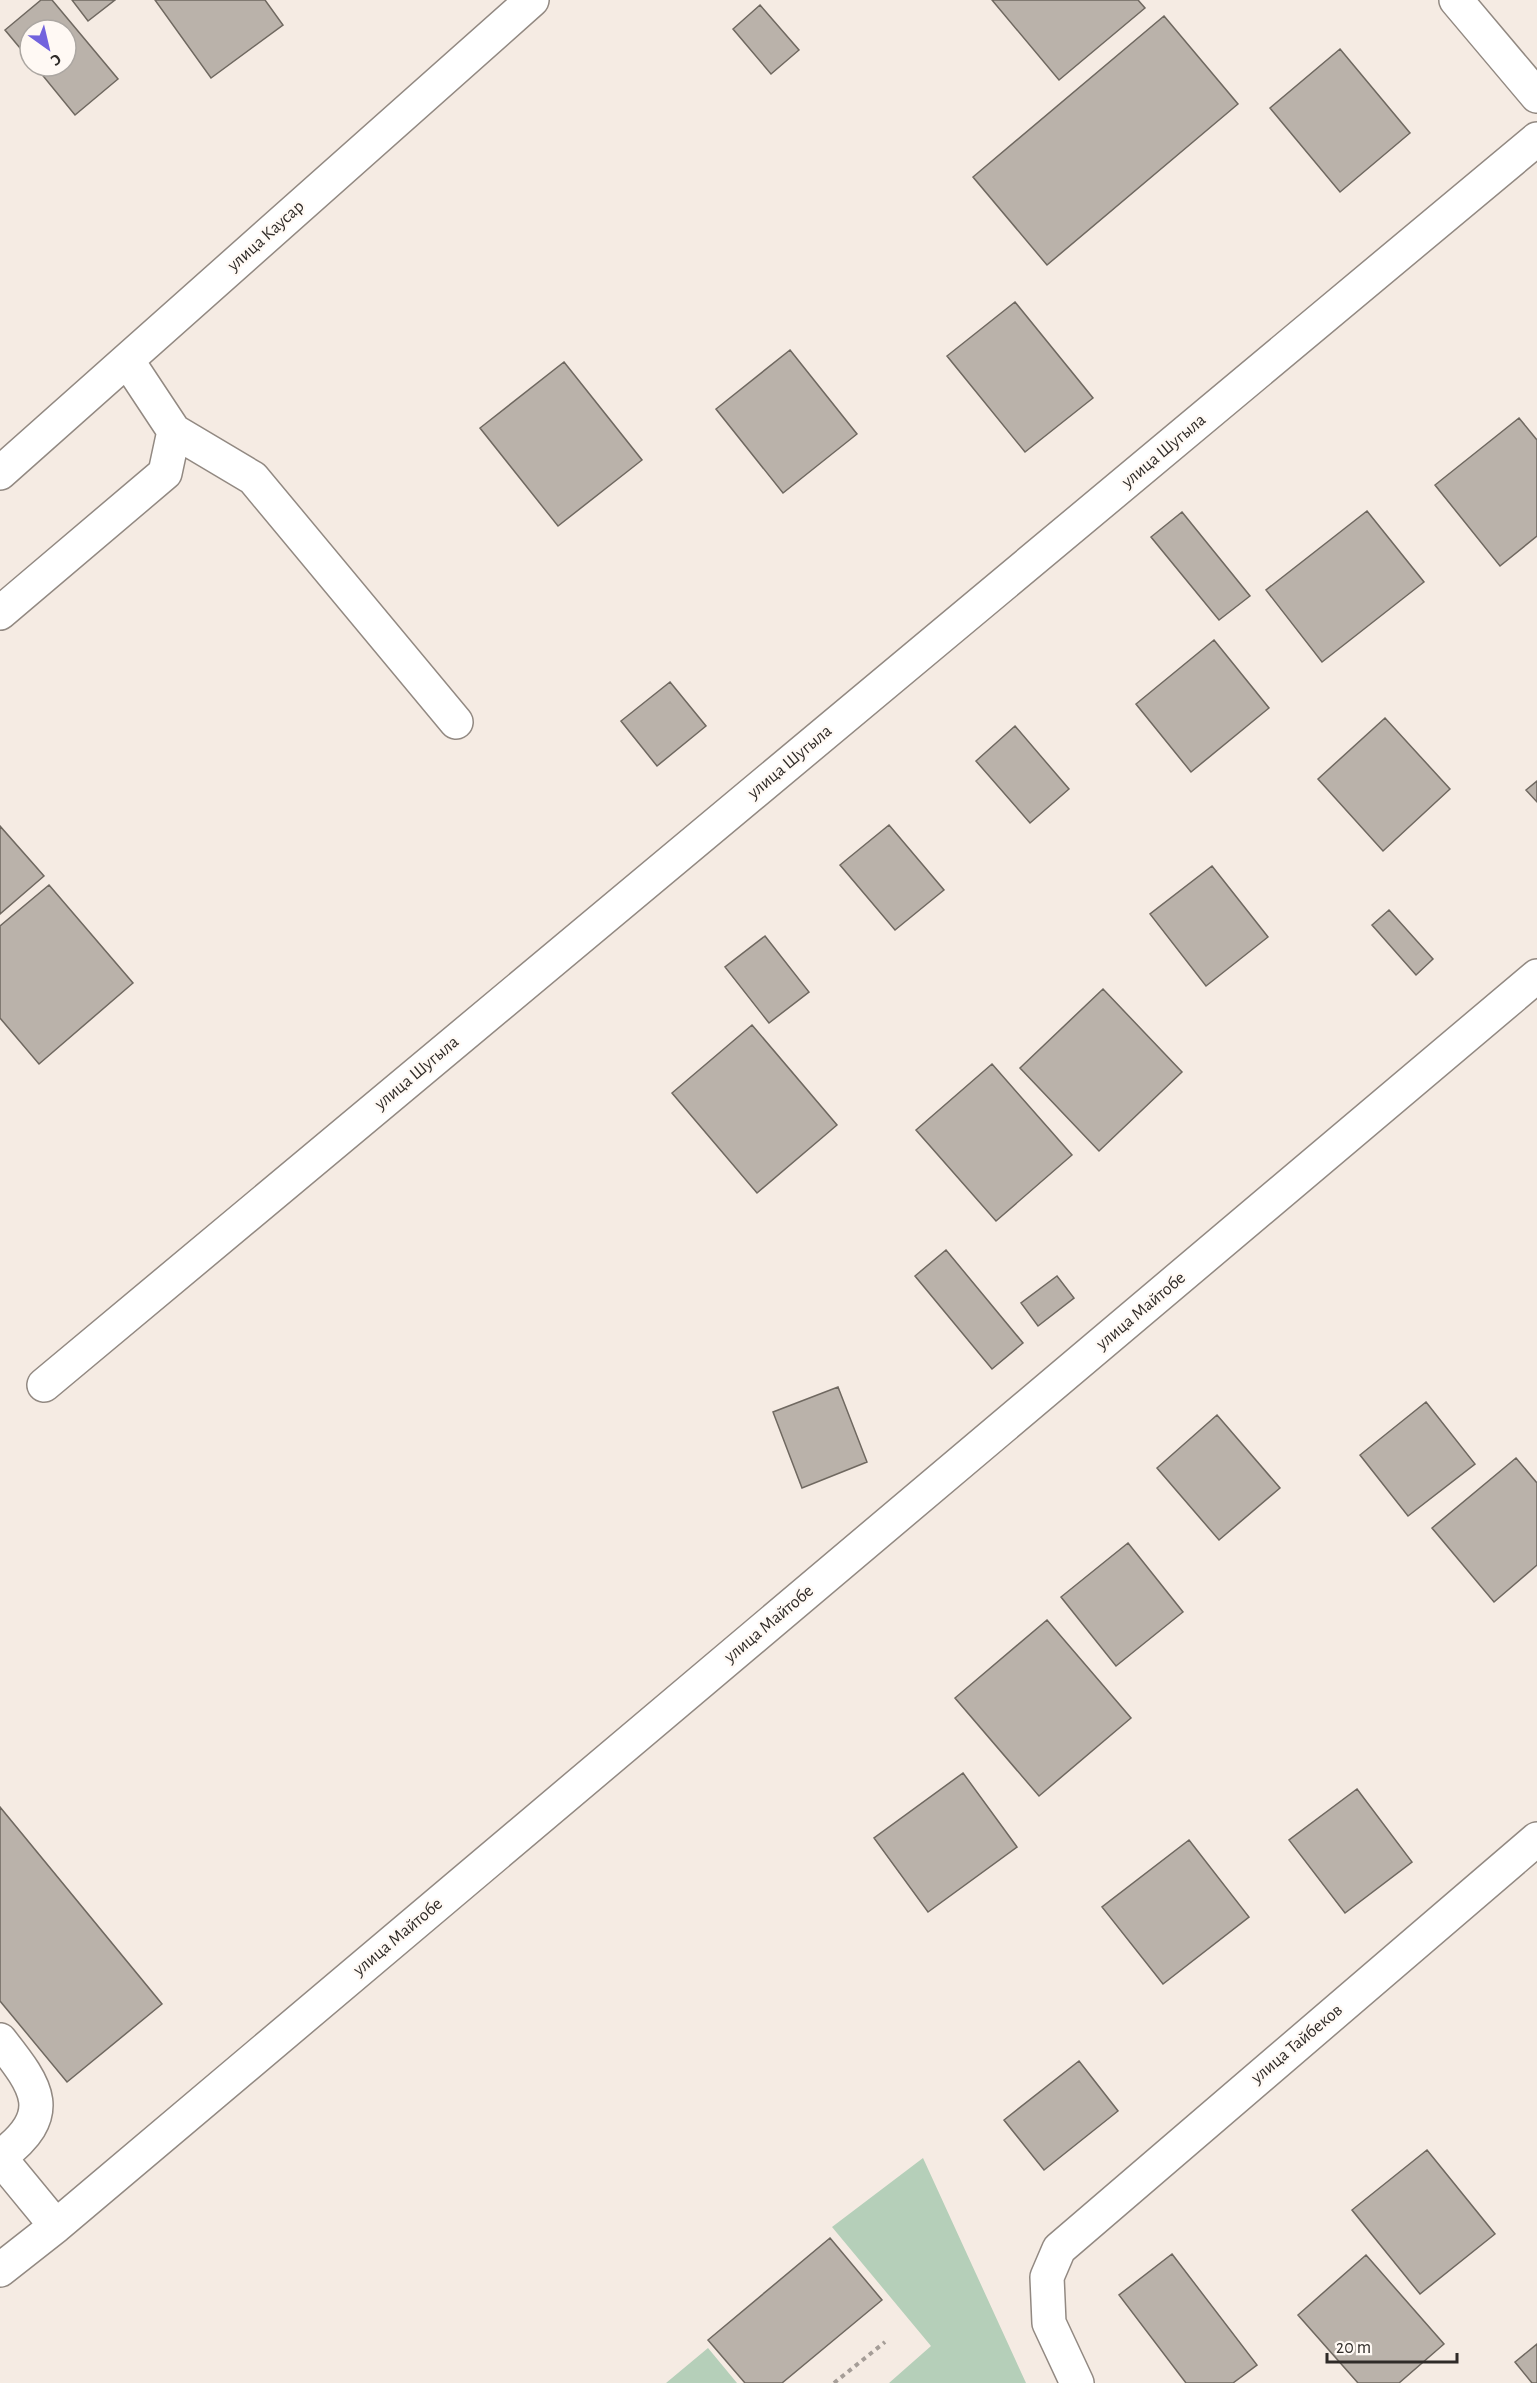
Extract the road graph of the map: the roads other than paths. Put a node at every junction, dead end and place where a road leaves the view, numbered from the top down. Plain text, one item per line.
1 (532, 0) edge
2 (1456, 0) edge
3 (1537, 96) edge
4 (1537, 139) edge
5 (127, 360) junction
6 (174, 431) junction
7 (0, 473) edge
8 (0, 613) edge
9 (456, 722) dead end
10 (1537, 976) edge
11 (44, 1385) dead end
12 (1537, 1839) edge
13 (0, 2040) edge
14 (0, 2158) edge
15 (56, 2226) junction
16 (0, 2270) edge
17 (1077, 2383) edge

1 - 5 street, улица Каусар
2 - 3 street
4 - 11 street, улица Шугыла
5 - 6 street
5 - 7 street, улица Каусар
6 - 8 street
6 - 9 street
10 - 15 street, улица Майтобе
12 - 17 street, улица Тайбеков
13 - 14 street
14 - 15 street
15 - 16 street, улица Майтобе

